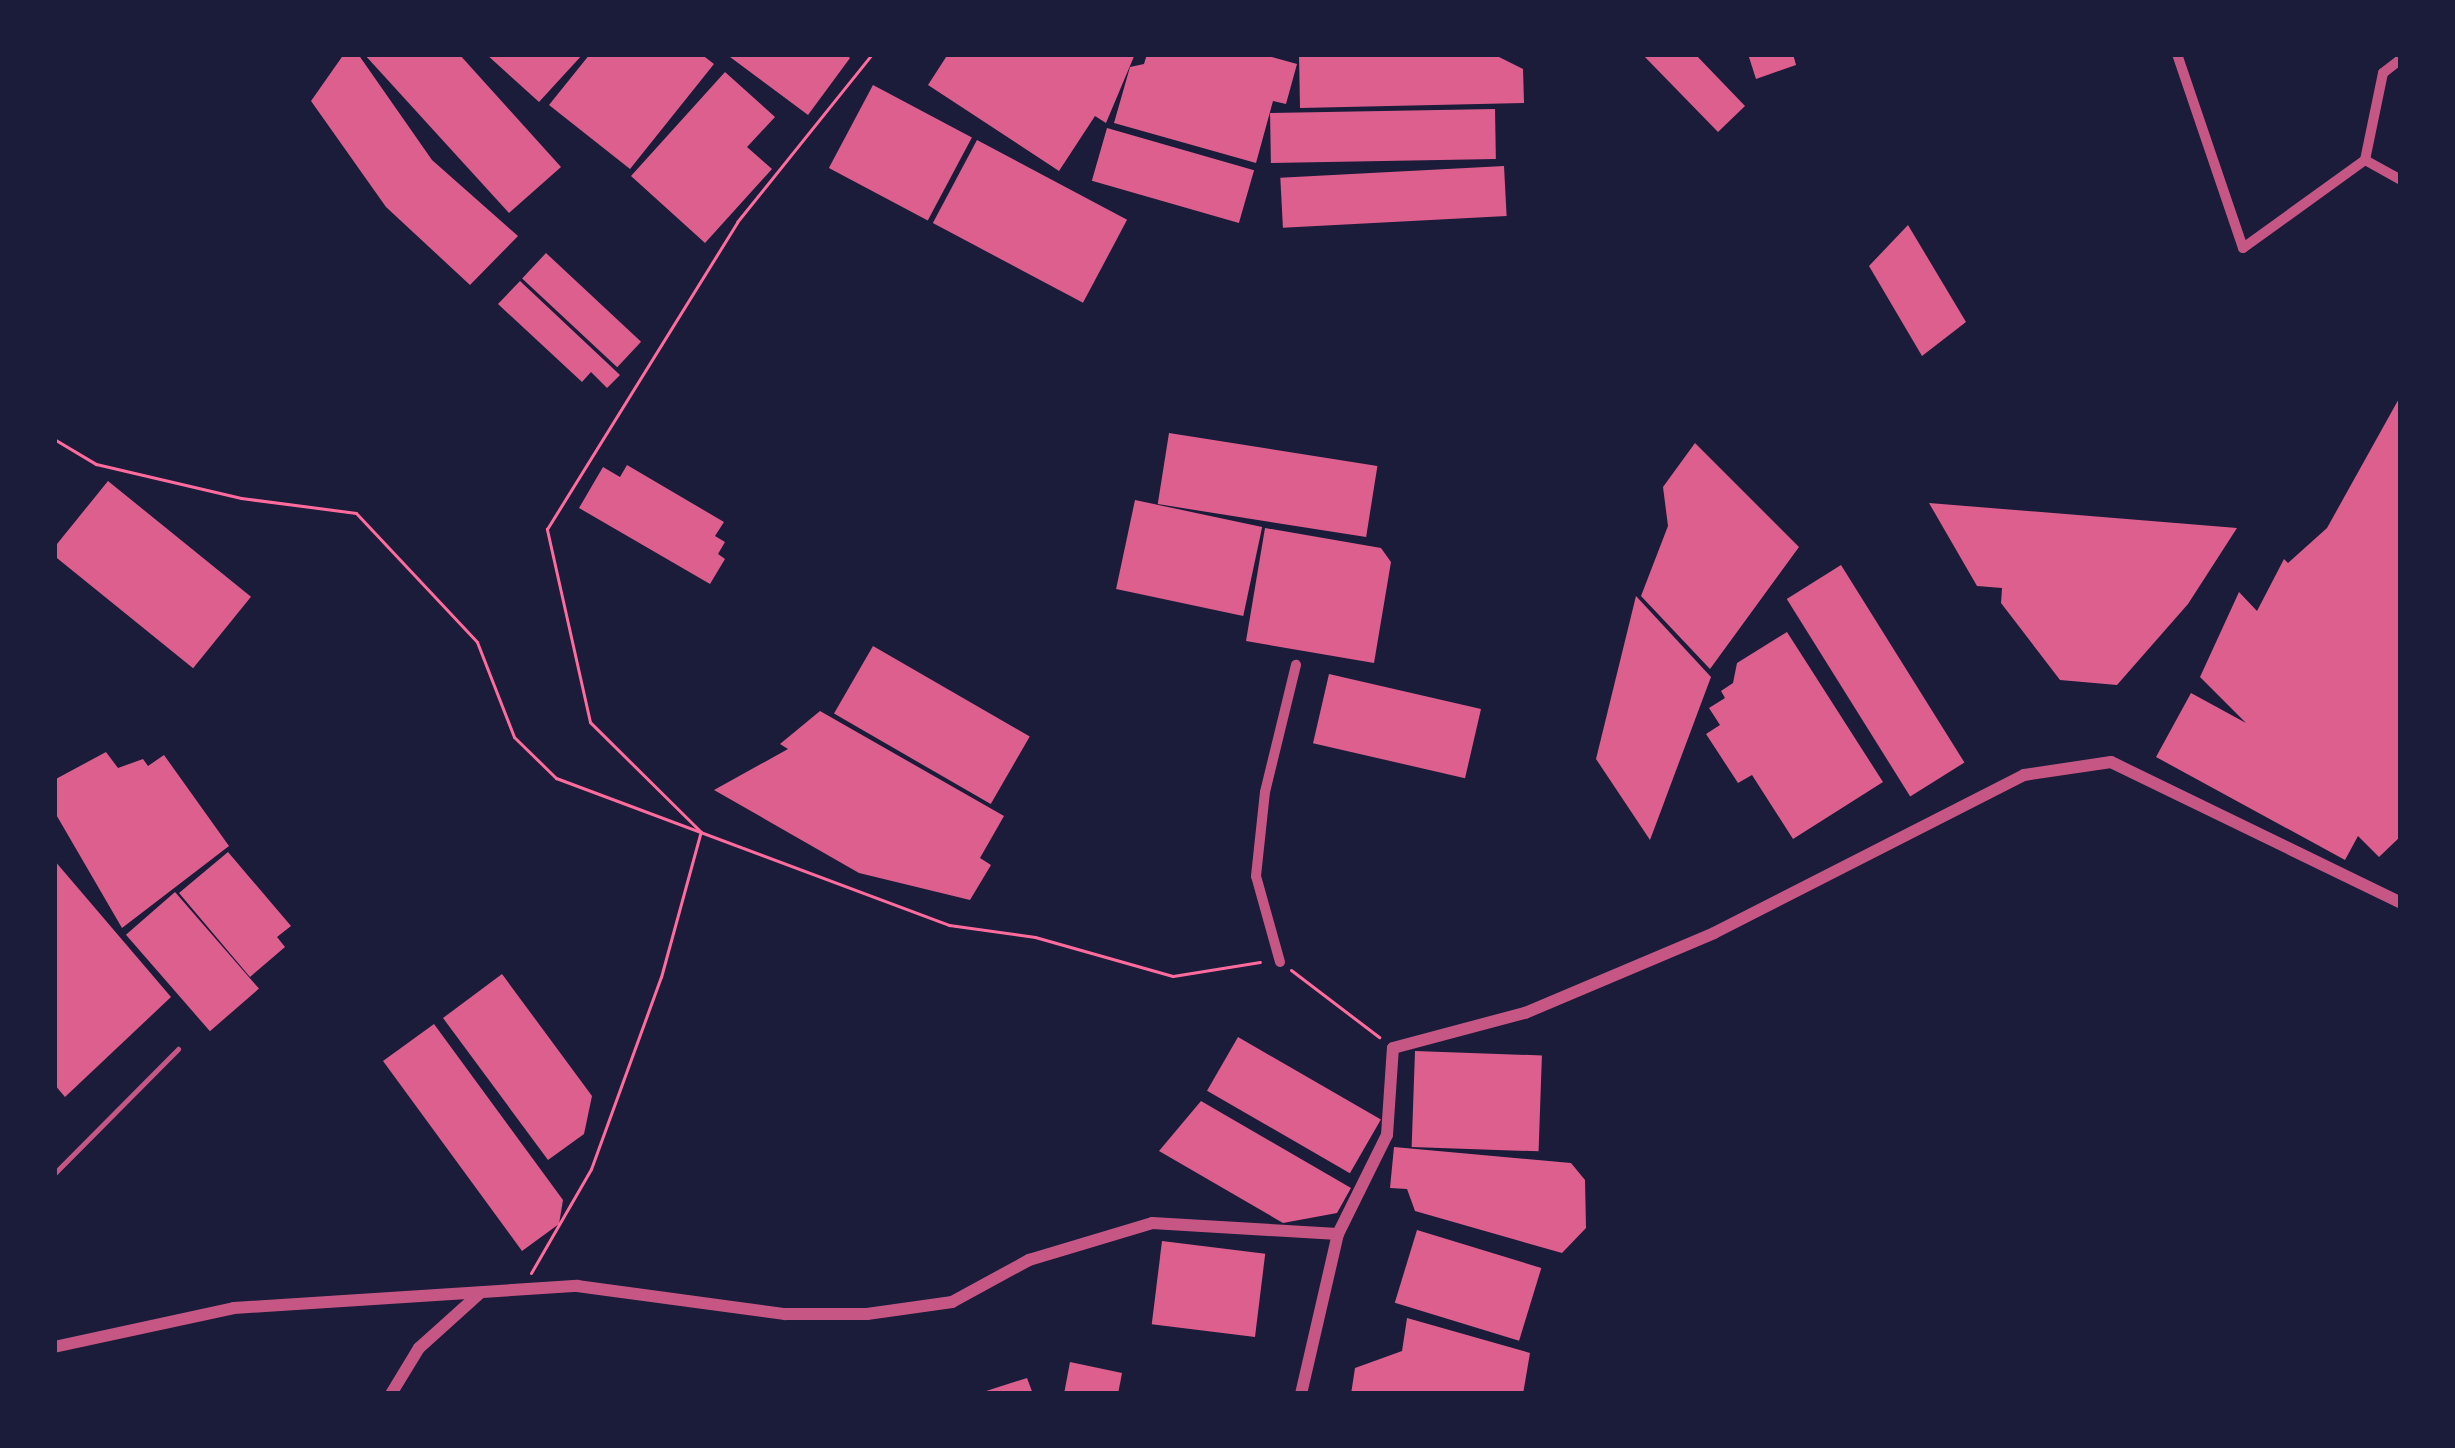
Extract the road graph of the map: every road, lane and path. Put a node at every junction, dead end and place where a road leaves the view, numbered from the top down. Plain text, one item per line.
1 (872, 54) edge
2 (2177, 54) edge
3 (2401, 59) edge
4 (2366, 160) junction
5 (2401, 180) edge
6 (54, 439) edge
7 (1296, 665) dead end
8 (700, 831) junction
9 (2401, 903) edge
10 (1280, 962) junction
11 (1393, 1048) junction
12 (178, 1049) dead end
13 (54, 1174) edge
14 (1339, 1234) junction
15 (521, 1290) junction
16 (481, 1293) junction
17 (54, 1347) edge
18 (391, 1394) edge
19 (1300, 1394) edge

1 - 8 path
2 - 4 street
3 - 4 street
4 - 5 street
6 - 8 path
7 - 10 street
8 - 10 path
8 - 15 path
9 - 11 street
10 - 11 path
11 - 14 street
12 - 13 lane
14 - 15 street
14 - 19 street
15 - 16 street
16 - 17 street
16 - 18 street

